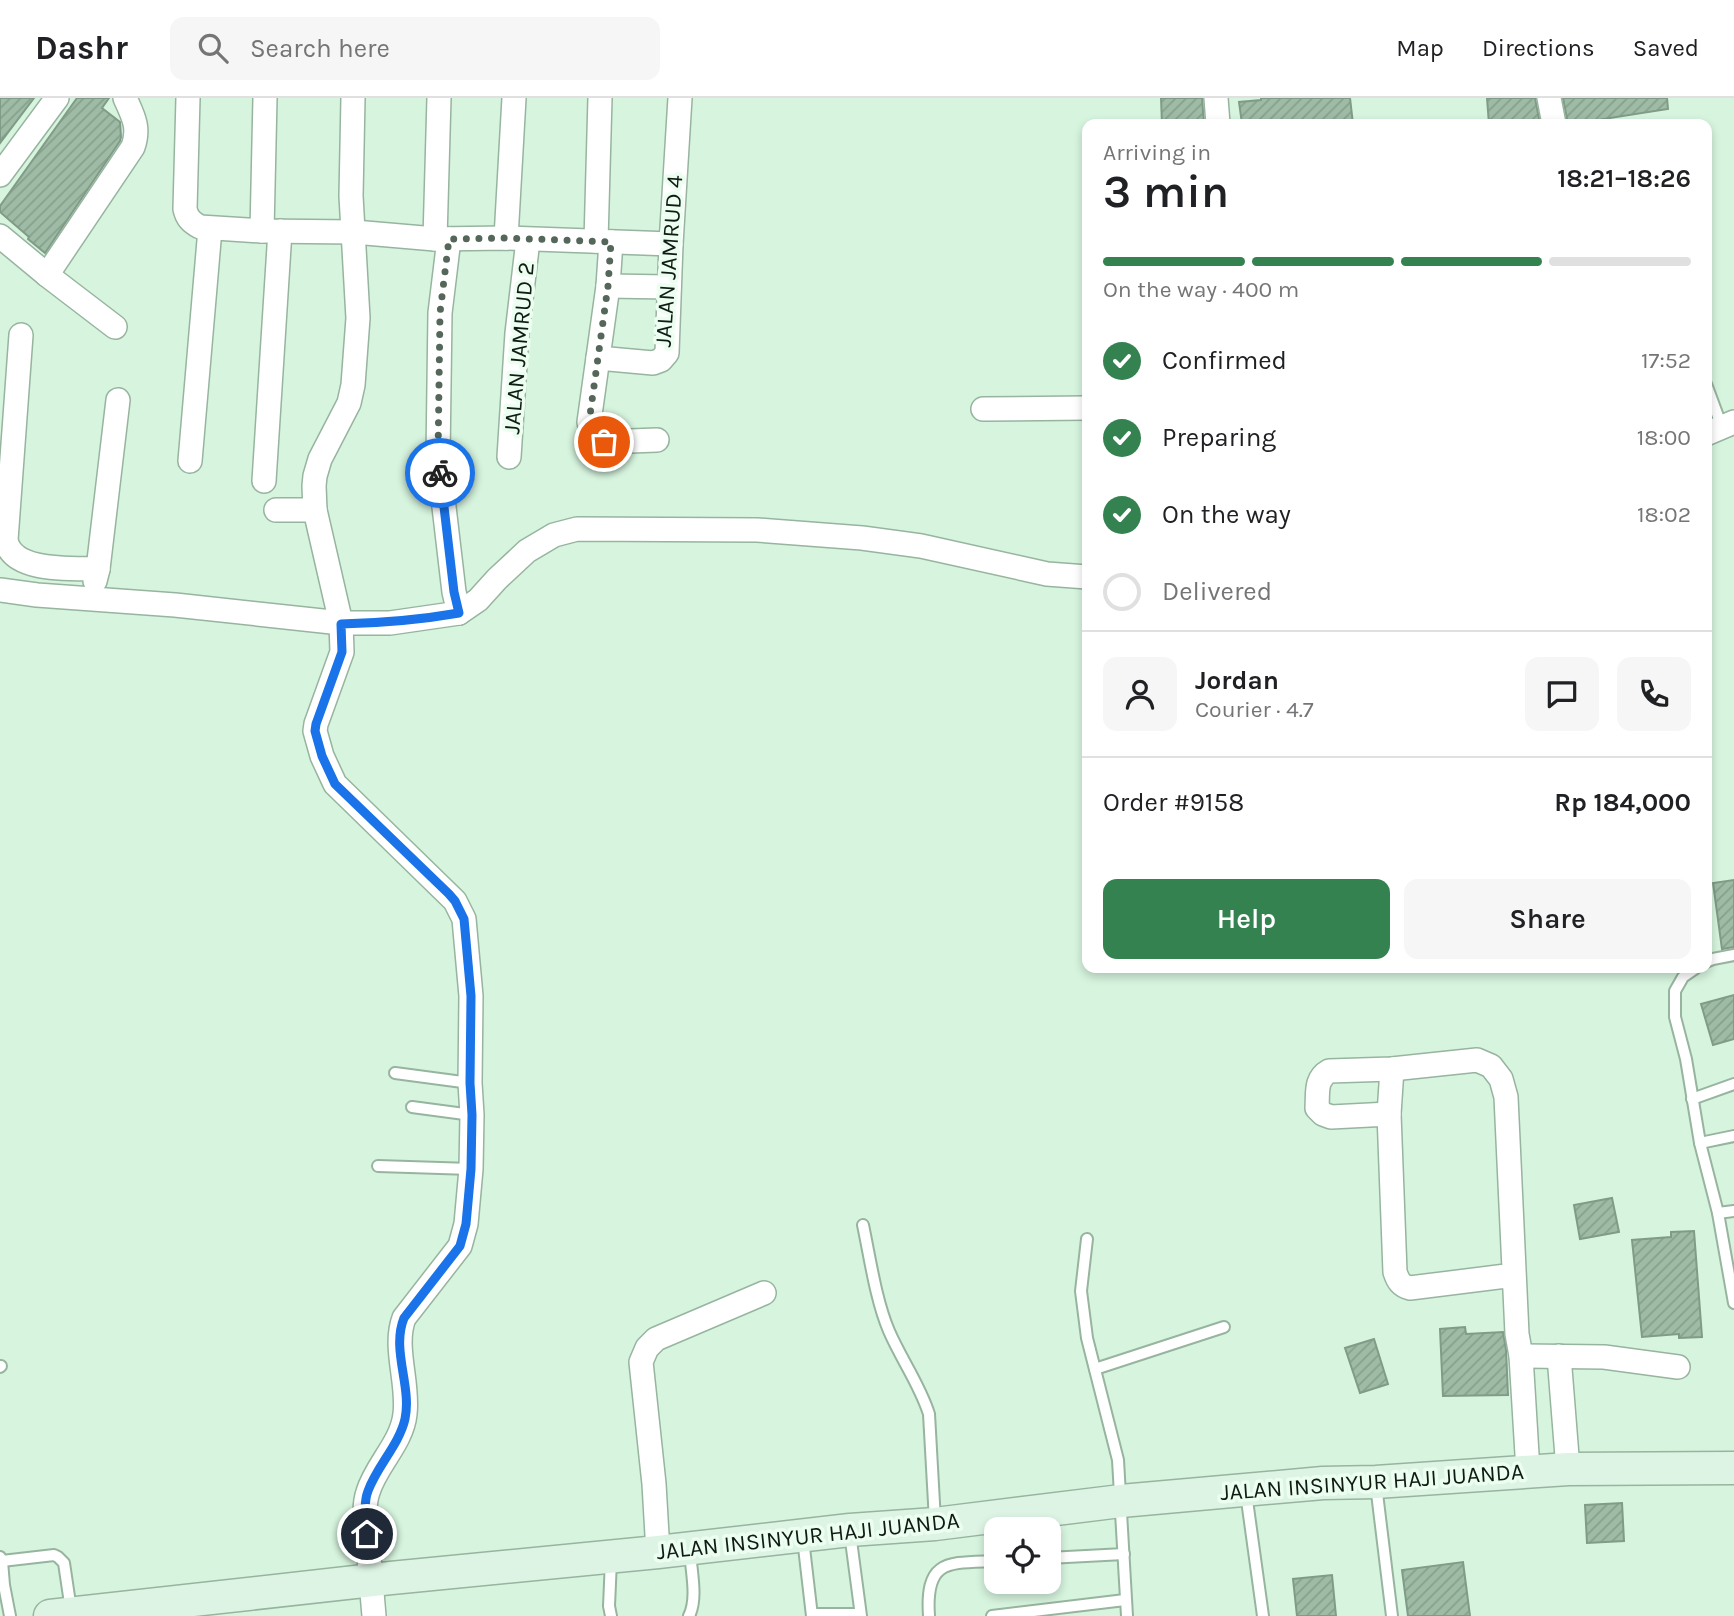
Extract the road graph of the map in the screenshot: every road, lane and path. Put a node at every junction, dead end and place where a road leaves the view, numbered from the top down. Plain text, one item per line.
1 (57, 98) edge
2 (125, 98) edge
3 (188, 98) edge
4 (265, 98) edge
5 (353, 98) edge
6 (439, 98) edge
7 (514, 98) edge
8 (600, 98) edge
9 (680, 98) edge
10 (1216, 98) edge
11 (1549, 98) edge
12 (1218, 119) edge
13 (1553, 119) edge
14 (0, 175) edge
15 (210, 229) junction
16 (271, 231) junction
17 (354, 232) junction
18 (0, 236) edge
19 (442, 239) junction
20 (517, 239) junction
21 (603, 241) junction
22 (671, 244) junction
23 (47, 275) junction
24 (608, 286) junction
25 (669, 287) junction
26 (115, 327) dead end
27 (21, 335) dead end
28 (598, 358) junction
29 (118, 400) dead end
30 (1712, 402) edge
31 (1082, 408) edge
32 (983, 409) dead end
33 (1721, 428) edge
34 (657, 440) dead end
35 (509, 457) dead end
36 (190, 461) dead end
37 (264, 481) dead end
38 (276, 510) dead end
39 (315, 510) junction
40 (98, 569) junction
41 (1082, 577) edge
42 (0, 590) edge
43 (91, 600) junction
44 (459, 613) junction
45 (341, 624) junction
46 (1734, 955) edge
47 (1712, 959) edge
48 (1689, 973) edge
49 (1392, 1069) junction
50 (395, 1073) dead end
51 (470, 1083) junction
52 (1734, 1084) edge
53 (1692, 1099) junction
54 (412, 1107) dead end
55 (1389, 1114) junction
56 (472, 1115) junction
57 (1734, 1136) edge
58 (1700, 1143) junction
59 (378, 1166) dead end
60 (471, 1169) junction
61 (1734, 1211) edge
62 (1718, 1213) junction
63 (863, 1225) dead end
64 (1087, 1239) dead end
65 (1514, 1275) junction
66 (1733, 1288) edge
67 (764, 1293) dead end
68 (1734, 1303) edge
69 (1224, 1327) dead end
70 (1521, 1356) junction
71 (1559, 1356) junction
72 (1678, 1367) dead end
73 (1095, 1369) junction
74 (1734, 1468) edge
75 (1568, 1469) junction
76 (1528, 1471) junction
77 (1376, 1482) junction
78 (1246, 1490) junction
79 (1121, 1501) junction
80 (935, 1524) junction
81 (850, 1530) junction
82 (803, 1536) junction
83 (690, 1548) junction
84 (658, 1552) junction
85 (1124, 1555) junction
86 (611, 1556) junction
87 (1061, 1557) edge
88 (1, 1559) edge
89 (984, 1561) edge
90 (371, 1581) junction
91 (1125, 1600) junction
92 (77, 1614) edge
93 (812, 1615) edge
94 (860, 1615) edge
95 (10, 1616) edge
96 (374, 1616) edge
97 (611, 1616) edge
98 (689, 1616) edge
99 (929, 1616) edge
100 (992, 1616) edge
101 (1126, 1616) edge
102 (1263, 1616) edge
103 (1392, 1616) edge

1 - 14 street
2 - 23 street
3 - 15 street
4 - 16 street
5 - 17 street
6 - 19 street
7 - 20 street, JALAN JAMRUD 2
8 - 21 street
9 - 22 street, JALAN JAMRUD 4
10 - 12 street
11 - 13 street
15 - 16 street
15 - 36 street
16 - 17 street
16 - 37 street
17 - 19 street
17 - 39 street
18 - 23 street
19 - 20 street
19 - 44 street
20 - 21 street
20 - 35 street, JALAN JAMRUD 2
21 - 22 street
21 - 24 street
22 - 25 street, JALAN JAMRUD 4
23 - 26 street
24 - 25 street
24 - 28 street
25 - 28 street, JALAN JAMRUD 4
27 - 40 street
28 - 34 street
29 - 40 street
30 - 33 lane
31 - 32 street
38 - 39 street
39 - 45 street
40 - 43 street
41 - 44 street
42 - 43 street
43 - 45 street
44 - 45 street
45 - 51 street
46 - 47 lane
48 - 53 lane
49 - 55 street
49 - 55 street
49 - 65 street
50 - 51 lane
51 - 56 street
52 - 53 lane
53 - 58 lane
54 - 56 lane
55 - 65 street
56 - 60 street
57 - 58 lane
58 - 62 lane
59 - 60 lane
60 - 90 street
61 - 62 lane
62 - 66 lane
63 - 80 lane
64 - 73 lane
65 - 70 street
66 - 68 lane
67 - 84 street
69 - 73 lane
70 - 71 street
70 - 76 street
71 - 72 street
71 - 75 street
73 - 79 lane
74 - 75 main road, JALAN INSINYUR HAJI JUANDA
75 - 76 main road, JALAN INSINYUR HAJI JUANDA
76 - 77 main road, JALAN INSINYUR HAJI JUANDA
77 - 78 main road, JALAN INSINYUR HAJI JUANDA
77 - 103 lane
78 - 79 main road, JALAN INSINYUR HAJI JUANDA
78 - 102 lane
79 - 80 main road, JALAN INSINYUR HAJI JUANDA
79 - 85 lane
80 - 81 main road, JALAN INSINYUR HAJI JUANDA
81 - 82 main road, JALAN INSINYUR HAJI JUANDA
81 - 94 lane
82 - 83 main road, JALAN INSINYUR HAJI JUANDA
82 - 93 lane
83 - 84 main road, JALAN INSINYUR HAJI JUANDA
83 - 98 lane
84 - 86 main road, JALAN INSINYUR HAJI JUANDA
85 - 87 lane
85 - 91 lane
86 - 90 main road, JALAN INSINYUR HAJI JUANDA
86 - 97 lane
88 - 92 lane
88 - 95 lane
89 - 99 lane
90 - 92 main road, JALAN INSINYUR HAJI JUANDA
90 - 96 street
91 - 100 lane
91 - 101 lane
93 - 94 lane

